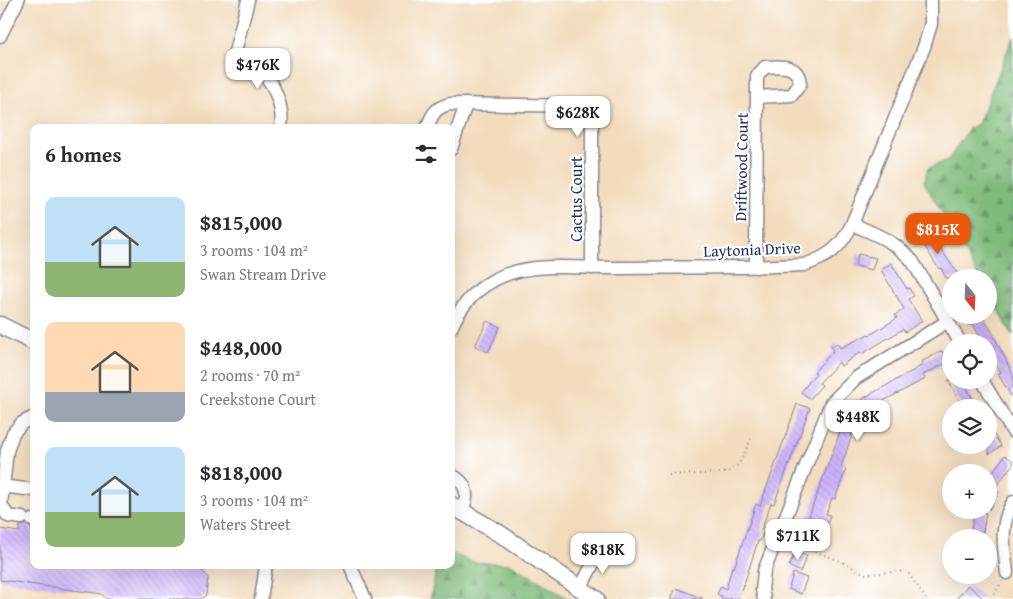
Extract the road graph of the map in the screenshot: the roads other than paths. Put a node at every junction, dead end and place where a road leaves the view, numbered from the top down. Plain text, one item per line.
1 (18, 0) edge
2 (248, 0) edge
3 (931, 0) edge
4 (0, 36) edge
5 (758, 97) dead end
6 (466, 104) junction
7 (281, 124) edge
8 (428, 124) edge
9 (455, 137) edge
10 (852, 224) junction
11 (756, 267) junction
12 (592, 268) junction
13 (942, 311) edge
14 (455, 318) edge
15 (943, 324) edge
16 (0, 325) edge
17 (30, 340) edge
18 (987, 389) edge
19 (30, 419) edge
20 (1013, 432) edge
21 (455, 477) edge
22 (2, 486) edge
23 (30, 490) edge
24 (1013, 502) edge
25 (457, 508) edge
26 (29, 519) edge
27 (600, 550) dead end
28 (265, 569) edge
29 (352, 569) edge
30 (1007, 573) road end
31 (580, 588) junction
32 (261, 599) edge
33 (365, 599) edge
34 (596, 599) edge
35 (764, 599) edge

1 - 4 street
2 - 7 street
3 - 10 street, Laytonia Drive
5 - 11 street, Driftwood Court
6 - 8 street, Cactus Court
6 - 9 street
6 - 12 street, Cactus Court
10 - 11 street, Laytonia Drive
10 - 13 street
11 - 12 street, Laytonia Drive
12 - 14 street, Laytonia Drive
15 - 35 street
16 - 17 main road
18 - 20 street
19 - 22 street
21 - 25 street
22 - 23 street
22 - 26 street
24 - 30 street
25 - 31 main road
27 - 31 street
28 - 32 street
29 - 33 street
31 - 34 main road

